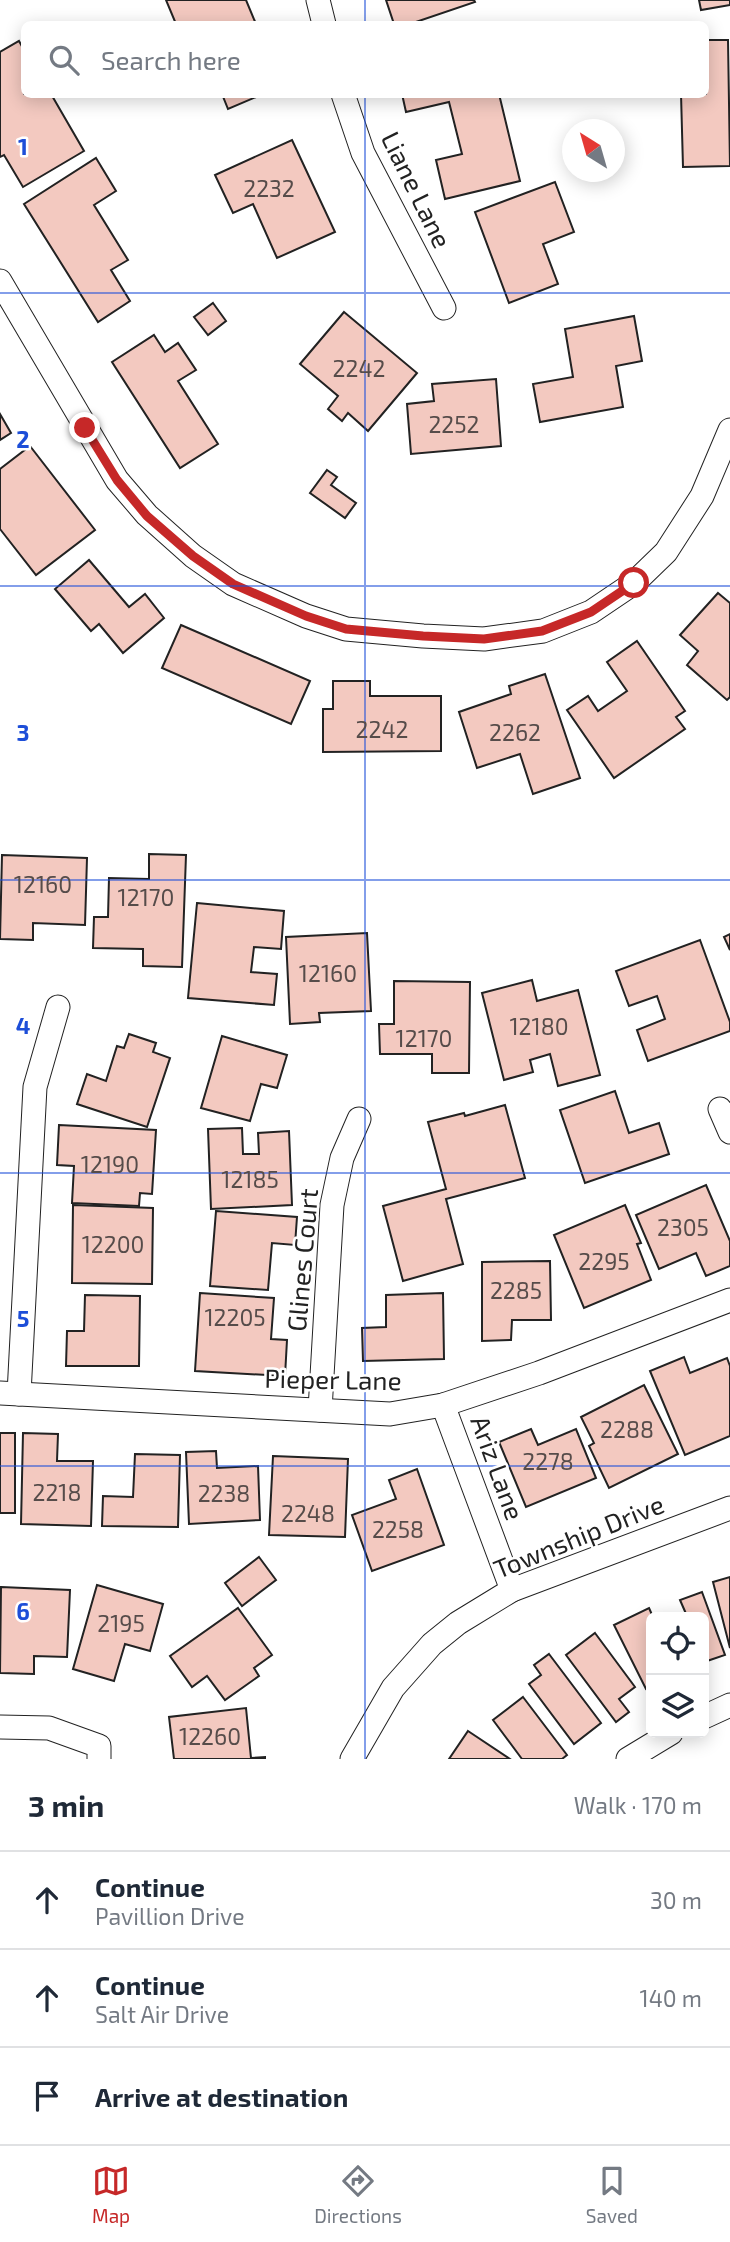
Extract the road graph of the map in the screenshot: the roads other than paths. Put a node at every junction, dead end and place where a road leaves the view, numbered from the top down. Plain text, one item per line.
1 (318, 0) edge
2 (323, 21) edge
3 (344, 98) edge
4 (0, 281) edge
5 (444, 309) dead end
6 (730, 430) edge
7 (58, 1007) dead end
8 (720, 1109) dead end
9 (359, 1119) dead end
10 (730, 1132) edge
11 (730, 1300) edge
12 (9, 1393) edge
13 (443, 1405) junction
14 (320, 1410) junction
15 (730, 1508) edge
16 (512, 1590) junction
17 (730, 1705) edge
18 (709, 1715) edge
19 (0, 1727) edge
20 (663, 1738) edge
21 (99, 1752) edge
22 (352, 1759) edge
23 (628, 1759) edge

1 - 2 street
3 - 5 street, Liane Lane
4 - 6 street
7 - 12 street
8 - 10 street
9 - 14 street, Glines Court
11 - 13 street, Pieper Lane
12 - 14 street, Pieper Lane
13 - 14 street, Pieper Lane
13 - 16 street, Ariz Lane
15 - 16 street, Township Drive
16 - 22 street, Township Drive
17 - 18 street
19 - 21 street
20 - 23 street

